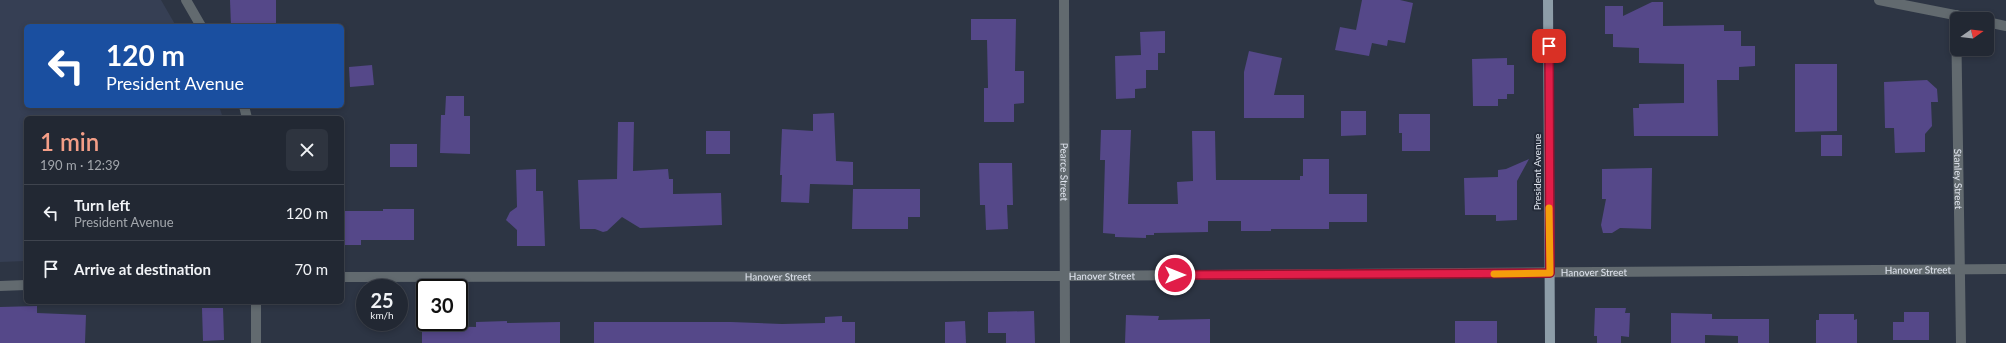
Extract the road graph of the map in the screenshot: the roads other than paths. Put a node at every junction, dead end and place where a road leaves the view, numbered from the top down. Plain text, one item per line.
1 (186, 0) edge
2 (1064, 0) edge
3 (1548, 0) edge
4 (1879, 0) edge
5 (1950, 14) edge
6 (1994, 23) edge
7 (200, 24) edge
8 (2006, 26) edge
9 (1957, 56) edge
10 (2006, 269) edge
11 (1960, 270) junction
12 (1550, 273) junction
13 (1065, 276) junction
14 (344, 277) edge
15 (24, 285) edge
16 (0, 286) edge
17 (256, 304) edge
18 (256, 343) edge
19 (1065, 343) edge
20 (1550, 343) edge
21 (1961, 343) edge

1 - 7 street
2 - 13 street, Pearce Street
3 - 12 main road, President Avenue
4 - 5 street
6 - 8 street
9 - 11 street, Stanley Street
10 - 11 street, Hanover Street
11 - 12 street, Hanover Street
11 - 21 street, Stanley Street
12 - 13 street, Hanover Street
12 - 20 main road, President Avenue
13 - 14 street, Hanover Street
13 - 19 street, Pearce Street
15 - 16 street
17 - 18 street

